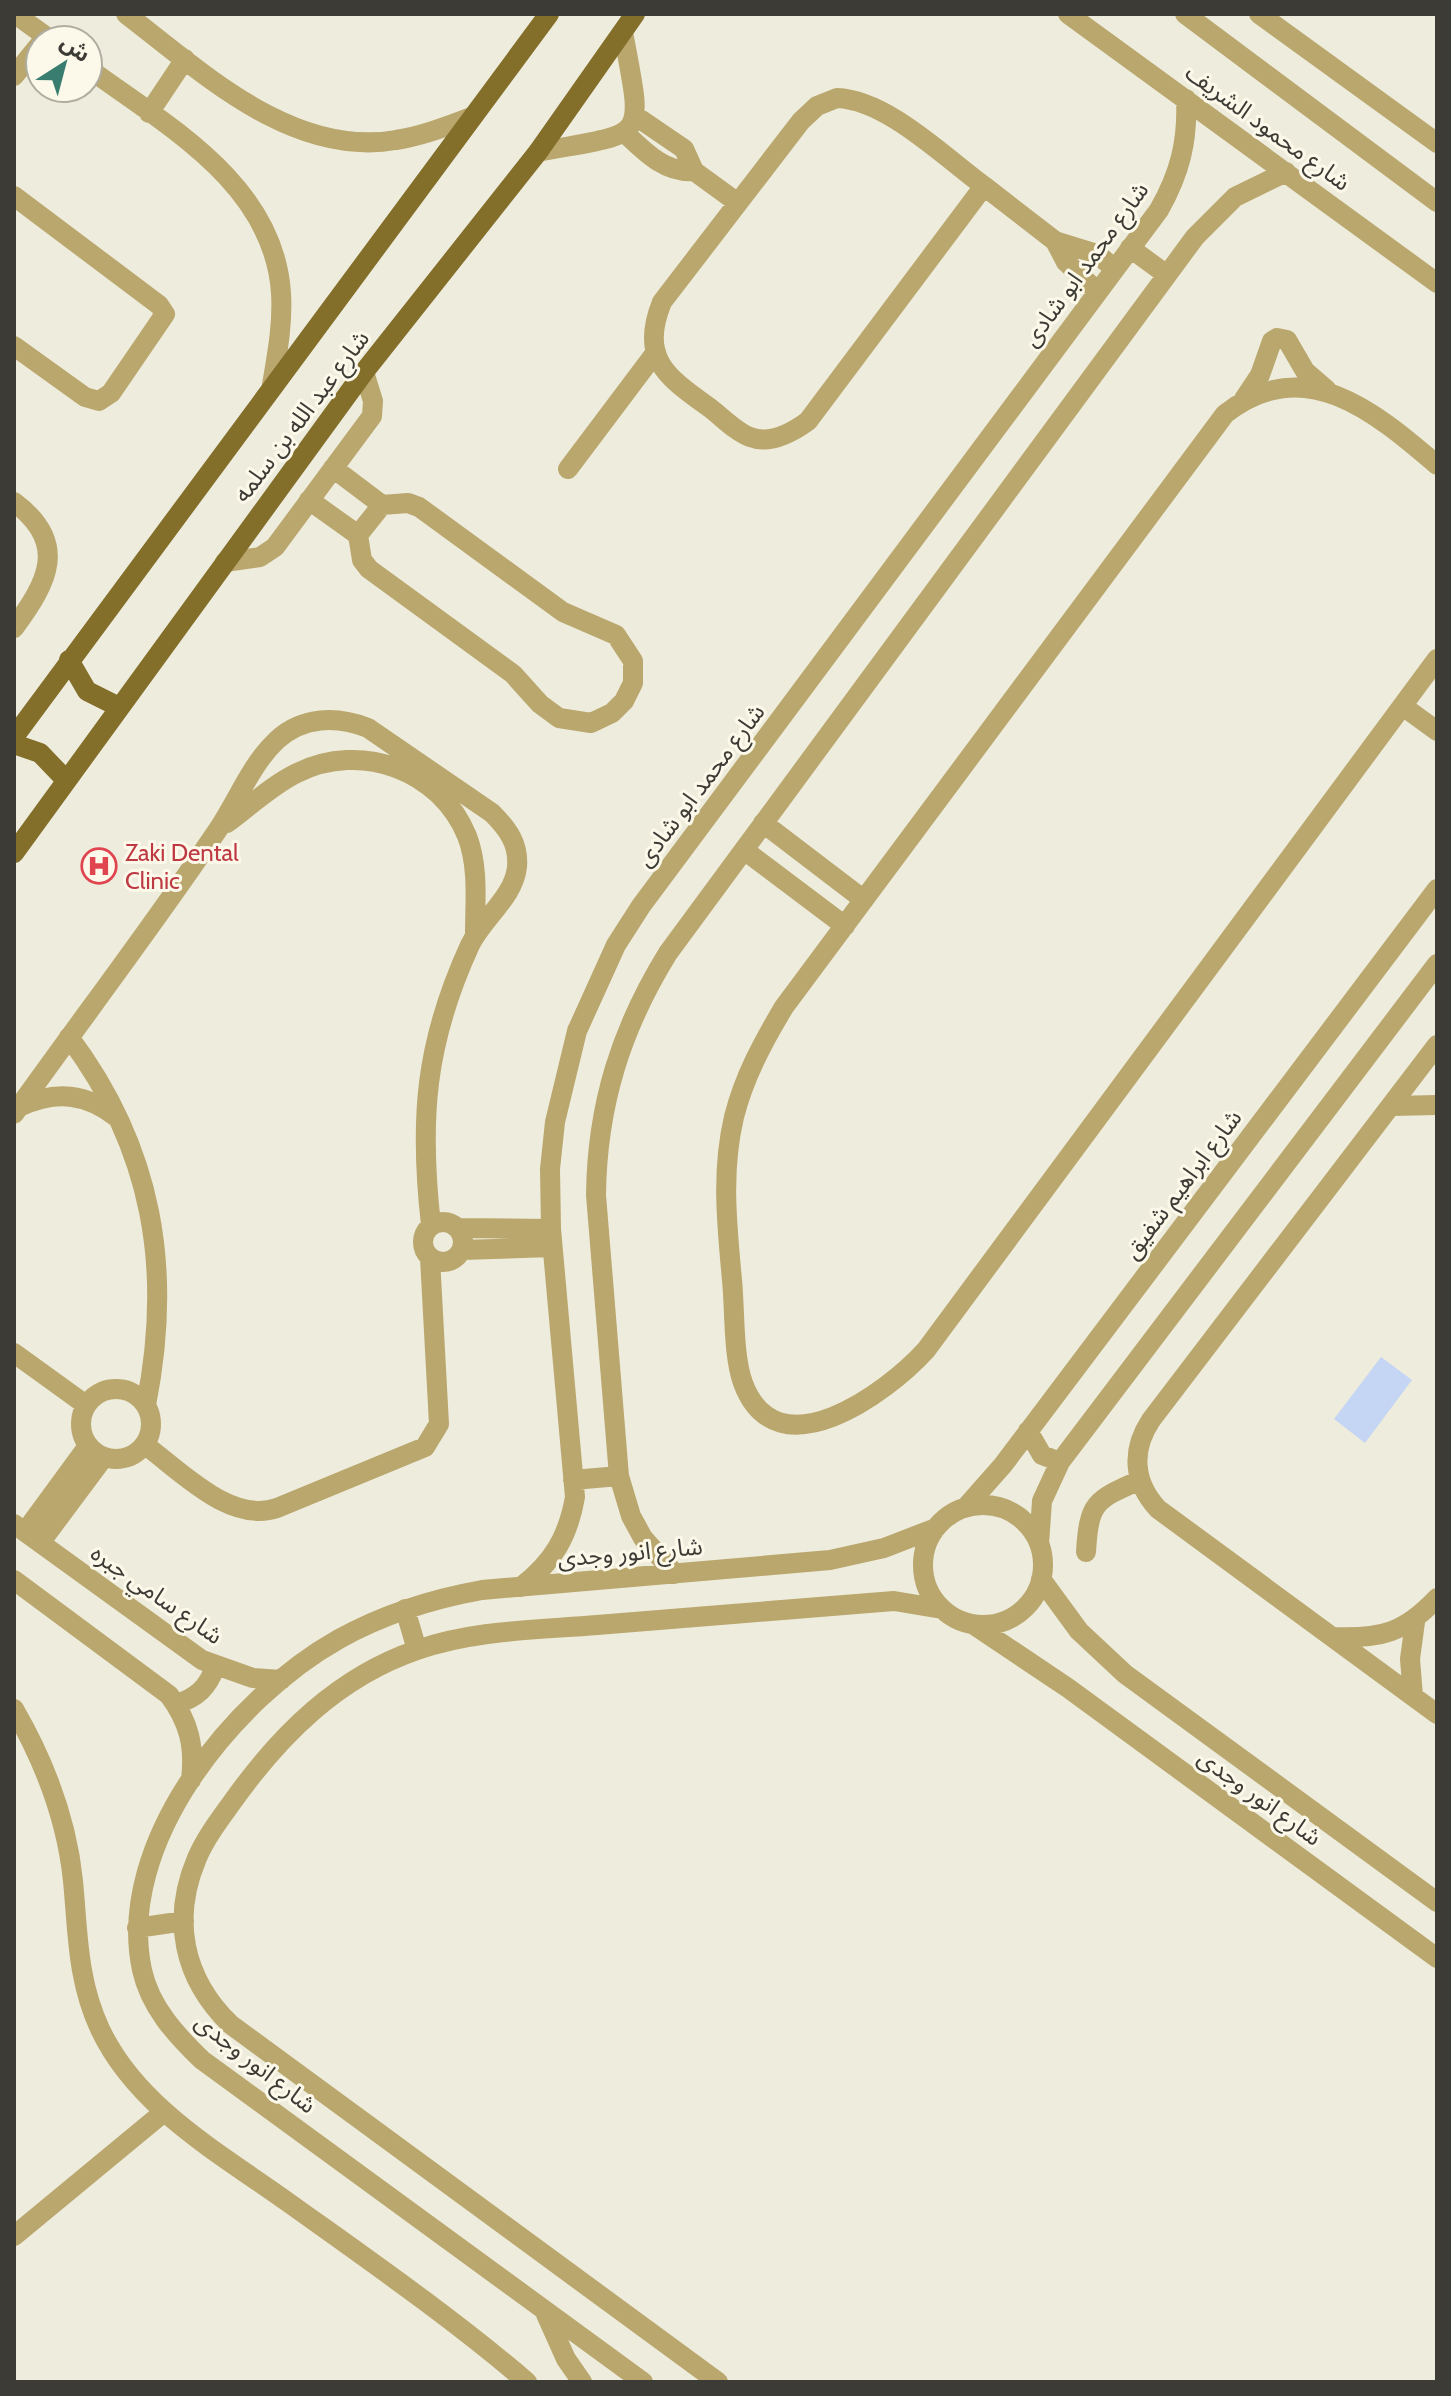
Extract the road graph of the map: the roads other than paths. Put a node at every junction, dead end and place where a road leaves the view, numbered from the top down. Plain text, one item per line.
1 (126, 14) edge
2 (549, 14) edge
3 (635, 14) edge
4 (1068, 14) edge
5 (1185, 14) edge
6 (1259, 14) edge
7 (623, 32) junction
8 (185, 59) junction
9 (104, 80) edge
10 (1186, 99) junction
11 (149, 113) junction
12 (472, 117) junction
13 (631, 125) junction
14 (1437, 143) edge
15 (538, 152) junction
16 (1286, 172) junction
17 (984, 186) junction
18 (14, 196) edge
19 (1437, 202) edge
20 (738, 203) junction
21 (1055, 241) junction
22 (1130, 248) junction
23 (1115, 269) junction
24 (1167, 275) junction
25 (1437, 283) edge
26 (1098, 292) junction
27 (14, 346) edge
28 (656, 352) junction
29 (364, 372) junction
30 (272, 385) junction
31 (1327, 390) junction
32 (1244, 399) junction
33 (1437, 465) edge
34 (333, 468) junction
35 (568, 469) dead end
36 (309, 500) junction
37 (14, 502) edge
38 (382, 505) junction
39 (358, 535) junction
40 (225, 562) junction
41 (14, 628) edge
42 (69, 660) junction
43 (1434, 672) edge
44 (119, 707) junction
45 (1404, 707) junction
46 (1437, 731) edge
47 (14, 737) edge
48 (14, 744) edge
49 (66, 780) junction
50 (763, 823) junction
51 (217, 831) junction
52 (744, 850) junction
53 (14, 853) edge
54 (1437, 889) edge
55 (864, 900) junction
56 (845, 926) junction
57 (475, 934) junction
58 (1437, 964) edge
59 (69, 1037) junction
60 (1437, 1046) edge
61 (1437, 1105) edge
62 (1392, 1106) junction
63 (16, 1110) edge
64 (119, 1119) junction
65 (431, 1225) junction
66 (458, 1228) junction
67 (552, 1238) junction
68 (462, 1250) junction
69 (430, 1258) junction
70 (14, 1353) edge
71 (86, 1405) junction
72 (146, 1405) junction
73 (1028, 1431) junction
74 (145, 1445) junction
75 (96, 1451) junction
76 (1060, 1462) junction
77 (619, 1476) junction
78 (573, 1480) junction
79 (1140, 1480) junction
80 (965, 1508) junction
81 (936, 1528) junction
82 (26, 1533) edge
83 (1039, 1544) junction
84 (1086, 1552) dead end
85 (675, 1574) junction
86 (1041, 1579) junction
87 (14, 1580) edge
88 (521, 1587) junction
89 (1437, 1598) edge
90 (405, 1609) junction
91 (942, 1609) junction
92 (1415, 1622) junction
93 (974, 1625) junction
94 (1333, 1637) junction
95 (417, 1650) junction
96 (215, 1667) junction
97 (281, 1680) junction
98 (1413, 1696) junction
99 (176, 1704) junction
100 (14, 1709) edge
101 (1437, 1714) edge
102 (191, 1780) junction
103 (1437, 1902) edge
104 (184, 1921) junction
105 (137, 1928) junction
106 (1437, 1958) edge
107 (164, 2112) junction
108 (14, 2236) edge
109 (544, 2310) junction
110 (527, 2382) edge
111 (582, 2382) edge
112 (643, 2382) edge
113 (718, 2382) edge

1 - 8 street
2 - 12 main road, شارع عبد الله بن سلمه
3 - 7 main road, شارع عبد الله بن سلمه
4 - 10 street, شارع محمود الشريف
5 - 19 street, شارع محمود الشريف
6 - 14 street
7 - 13 street
7 - 15 main road, شارع عبد الله بن سلمه
8 - 11 street
8 - 12 street
9 - 11 street
10 - 16 street, شارع محمود الشريف
10 - 22 street, شارع محمد ابو شادى
11 - 30 street
12 - 30 main road, شارع عبد الله بن سلمه
13 - 15 street
13 - 20 street
15 - 29 main road, شارع عبد الله بن سلمه
16 - 24 street
16 - 25 street, شارع محمود الشريف
17 - 20 street
17 - 21 street
17 - 28 street
18 - 27 street
20 - 28 street
21 - 23 street
21 - 26 street
22 - 23 street, شارع محمد ابو شادى
22 - 24 street
23 - 26 street, شارع محمد ابو شادى
24 - 50 street
26 - 67 street, شارع محمد ابو شادى
28 - 35 street
29 - 34 street
29 - 40 main road, شارع عبد الله بن سلمه
30 - 42 main road, شارع عبد الله بن سلمه
31 - 32 street
31 - 32 street
31 - 33 street
32 - 55 street
34 - 36 street
34 - 38 street
36 - 39 street
36 - 40 street
37 - 41 street
38 - 39 street
38 - 39 street
40 - 44 main road, شارع عبد الله بن سلمه
42 - 44 main road
42 - 47 main road, شارع عبد الله بن سلمه
43 - 45 street
44 - 49 main road, شارع عبد الله بن سلمه
45 - 46 street
45 - 56 street
48 - 49 main road
49 - 53 main road, شارع عبد الله بن سلمه
50 - 52 street
50 - 55 street
51 - 57 street
51 - 57 street
51 - 59 street
52 - 56 street
52 - 77 street
54 - 73 street, شارع ابراهيم شفيق
55 - 56 street
57 - 65 street
58 - 76 street
59 - 63 street
59 - 64 street
60 - 62 street
61 - 62 street
62 - 79 street
63 - 64 street
64 - 72 street
65 - 66 street
65 - 69 street
66 - 67 street
66 - 68 street
67 - 68 street
67 - 78 street, شارع محمد ابو شادى
68 - 69 street
69 - 74 street
70 - 71 street
71 - 72 street
71 - 75 street
72 - 74 street
73 - 76 street
73 - 80 street, شارع ابراهيم شفيق
74 - 75 street
75 - 82 street
76 - 83 street
77 - 78 street
77 - 85 street
78 - 88 street, شارع محمد ابو شادى
79 - 84 street
79 - 94 street
80 - 81 street
80 - 83 street
81 - 85 street, شارع انور وجدى
81 - 91 street
82 - 96 street, شارع سامي جبره
83 - 86 street
85 - 88 street, شارع انور وجدى
86 - 93 street
86 - 103 street, شارع انور وجدى
87 - 99 street
88 - 90 street, شارع انور وجدى
89 - 92 street
90 - 95 street
90 - 97 street, شارع انور وجدى
91 - 93 street
91 - 95 street, شارع انور وجدى
92 - 94 street
92 - 98 street
93 - 106 street, شارع انور وجدى
94 - 98 street
95 - 104 street, شارع انور وجدى
96 - 97 street, شارع سامي جبره
96 - 99 street
97 - 102 street, شارع انور وجدى
98 - 101 street
99 - 102 street
100 - 107 street
102 - 105 street, شارع انور وجدى
104 - 105 street
104 - 113 street, شارع انور وجدى
105 - 109 street, شارع انور وجدى
107 - 108 street
107 - 110 street
109 - 111 street
109 - 112 street, شارع انور وجدى

